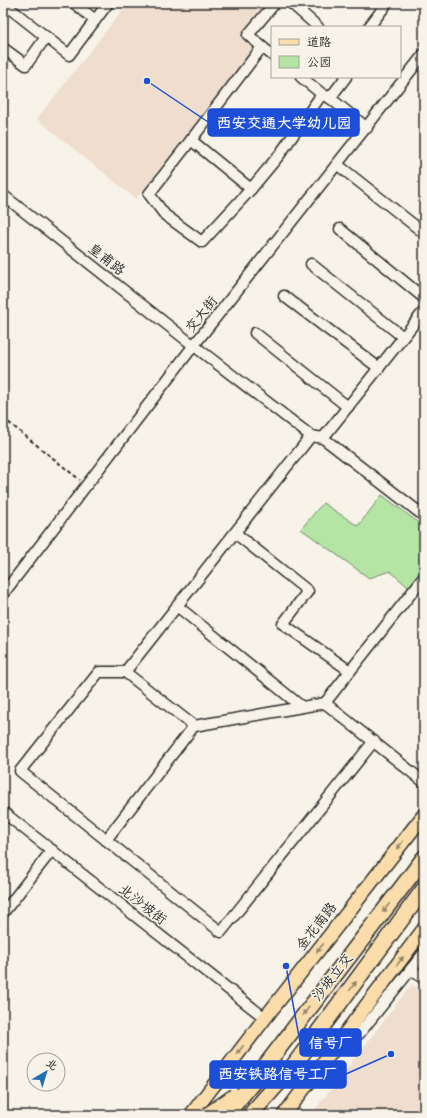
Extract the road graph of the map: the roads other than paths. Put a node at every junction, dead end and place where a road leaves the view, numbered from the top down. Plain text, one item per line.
1 (4, 3) edge
2 (74, 3) edge
3 (108, 3) edge
4 (275, 3) edge
5 (291, 3) edge
6 (381, 3) edge
7 (95, 20) junction
8 (317, 26) edge
9 (370, 26) edge
10 (46, 38) junction
11 (262, 47) junction
12 (3, 48) edge
13 (271, 53) edge
14 (424, 54) edge
15 (302, 78) edge
16 (345, 78) edge
17 (326, 96) junction
18 (367, 128) junction
19 (191, 140) junction
20 (338, 165) junction
21 (251, 189) junction
22 (3, 195) edge
23 (340, 229) dead end
24 (424, 233) edge
25 (311, 264) dead end
26 (284, 296) dead end
27 (424, 298) edge
28 (424, 311) edge
29 (255, 333) dead end
30 (403, 337) junction
31 (194, 345) junction
32 (379, 368) junction
33 (348, 407) junction
34 (311, 436) junction
35 (323, 438) junction
36 (424, 516) edge
37 (235, 533) junction
38 (424, 577) edge
39 (3, 594) edge
40 (177, 606) junction
41 (350, 671) junction
42 (125, 672) junction
43 (325, 702) junction
44 (302, 706) junction
45 (194, 726) junction
46 (374, 741) junction
47 (424, 782) edge
48 (3, 812) edge
49 (424, 815) edge
50 (106, 840) junction
51 (52, 850) junction
52 (424, 858) edge
53 (424, 889) edge
54 (3, 912) edge
55 (424, 929) edge
56 (424, 952) edge
57 (411, 969) junction
58 (424, 979) edge
59 (265, 1018) junction
60 (338, 1043) junction
61 (291, 1069) junction
62 (253, 1082) junction
63 (191, 1115) edge
64 (208, 1115) edge
65 (226, 1115) edge
66 (250, 1115) edge
67 (263, 1115) edge
68 (284, 1115) edge

1 - 10 street
2 - 7 street
3 - 7 street
4 - 11 street
5 - 8 street
6 - 9 street
7 - 10 street
10 - 12 street
11 - 13 street
11 - 19 street
14 - 18 street, 交大街
15 - 17 street
16 - 17 street
17 - 18 street
17 - 21 street
18 - 20 street, 交大街
19 - 21 street
19 - 21 street
20 - 24 street
20 - 31 street, 交大街
22 - 31 street, 皇甫路
23 - 27 street
25 - 30 street
26 - 32 street
28 - 30 street
29 - 33 street
30 - 32 street
31 - 34 street, 皇甫路
31 - 39 street, 交大街
32 - 33 street
33 - 35 street
34 - 35 street
34 - 37 street
35 - 36 street
37 - 40 street
37 - 41 street
38 - 41 street
40 - 42 street
40 - 44 street
41 - 43 street
42 - 45 street
42 - 50 street
43 - 44 street
43 - 46 street
44 - 45 street
45 - 50 street
46 - 47 street
46 - 50 street
48 - 51 street, 北沙坡街
49 -> 59 main road, 金花南路
51 - 54 street
51 - 59 street, 北沙坡街
52 -> 62 highway, 沙坡立交, bridge
61 -> 53 highway, 沙坡立交
60 -> 55 main road
56 - 57 street
57 - 58 street
57 - 60 street
59 -> 63 main road, 金花南路
60 - 68 main road
61 - 66 highway, 沙坡立交
61 - 67 highway
62 - 64 highway, bridge
62 - 65 highway, 沙坡立交, bridge

